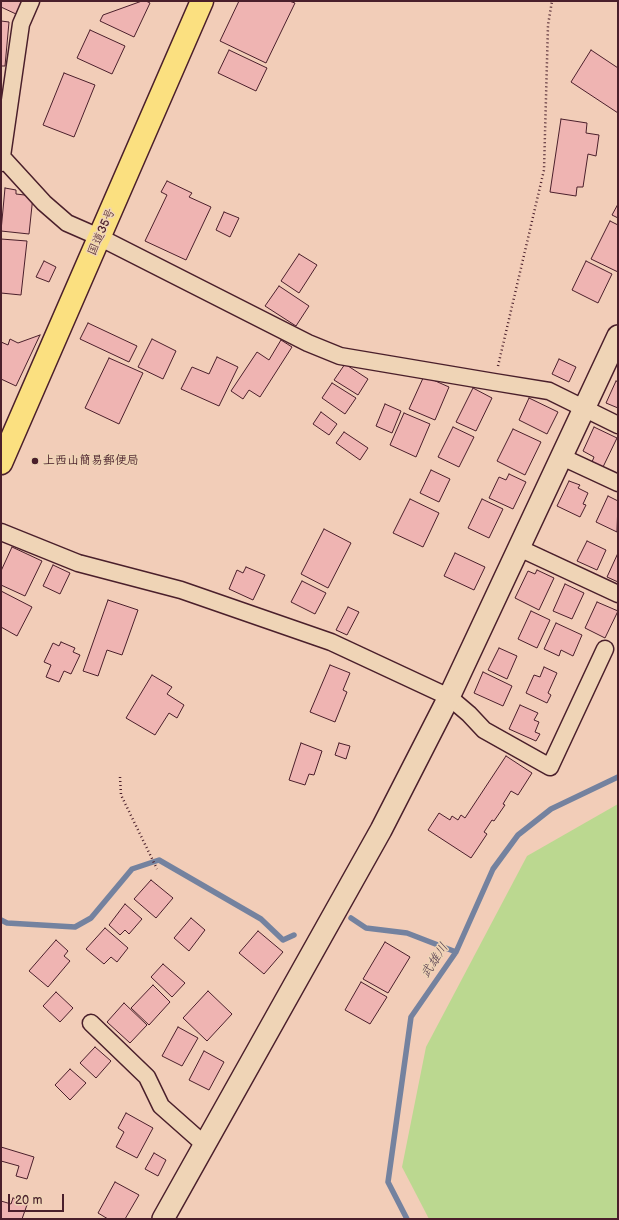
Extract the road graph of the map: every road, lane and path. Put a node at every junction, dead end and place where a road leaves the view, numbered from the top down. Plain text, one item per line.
1 (31, 1) edge
2 (202, 1) edge
3 (552, 1) edge
4 (1, 159) edge
5 (99, 237) junction
6 (618, 336) edge
7 (494, 382) junction
8 (584, 408) junction
9 (618, 425) edge
10 (562, 457) junction
11 (1, 463) edge
12 (618, 483) edge
13 (1, 532) edge
14 (519, 548) junction
15 (618, 594) edge
16 (605, 649) dead end
17 (449, 697) junction
18 (120, 777) dead end
19 (157, 869) dead end
20 (91, 1023) dead end
21 (205, 1145) junction
22 (163, 1219) edge

1 - 4 street
2 - 5 highway, 国道35号
3 - 7 path
4 - 5 street
5 - 7 street
5 - 11 highway, 国道35号
6 - 8 street
7 - 8 street
8 - 9 street
8 - 10 street
10 - 12 street
10 - 14 street
13 - 17 street
14 - 15 street
14 - 17 street
16 - 17 street
17 - 21 street
18 - 19 path
20 - 21 street
21 - 22 street

